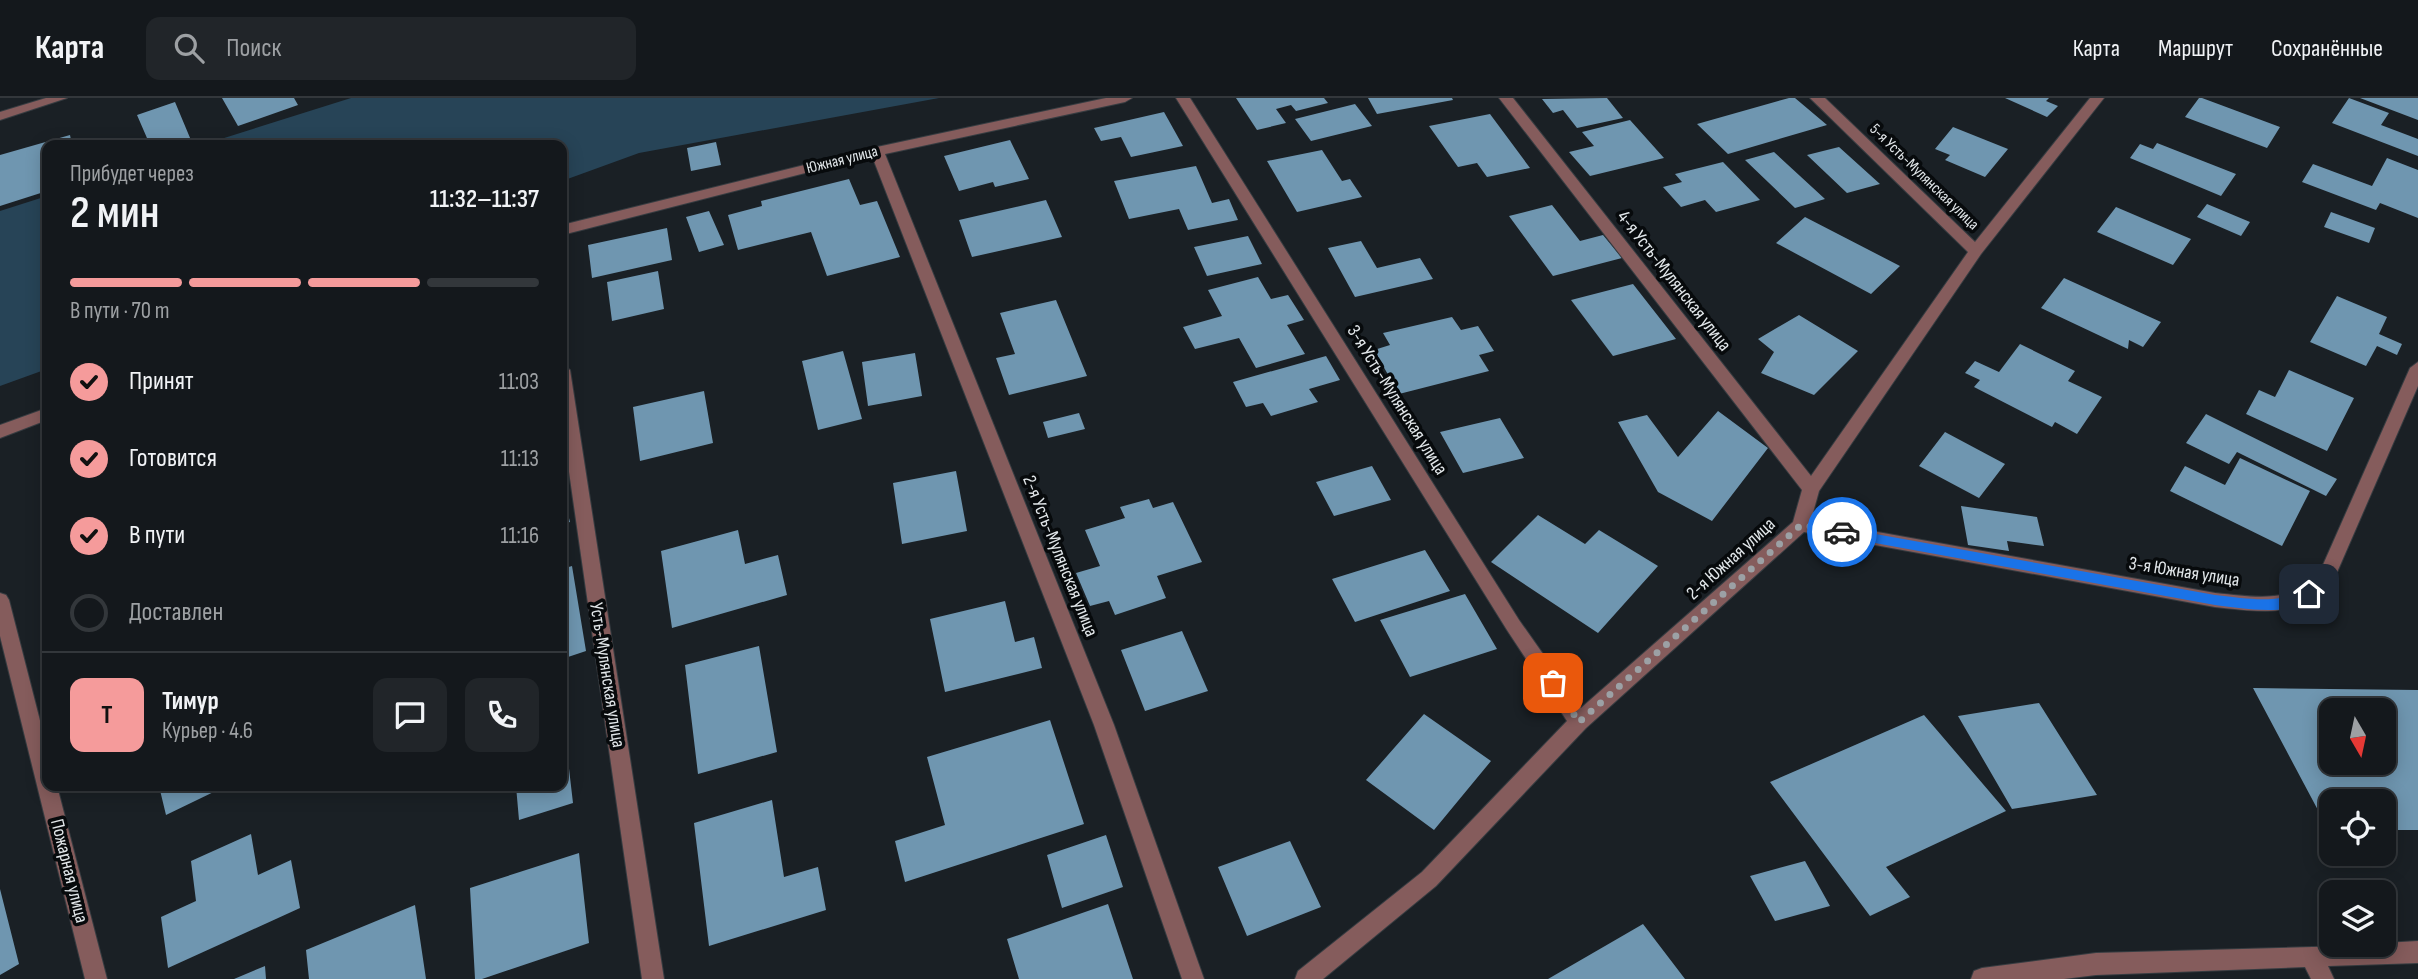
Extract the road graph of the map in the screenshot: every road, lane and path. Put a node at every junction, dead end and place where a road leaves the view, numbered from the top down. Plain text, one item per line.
1 (61, 98) edge
2 (1125, 98) edge
3 (1184, 98) edge
4 (1506, 98) edge
5 (1817, 98) edge
6 (2097, 98) edge
7 (0, 116) edge
8 (877, 151) junction
9 (567, 229) edge
10 (1976, 251) junction
11 (2418, 368) edge
12 (567, 403) edge
13 (42, 416) edge
14 (0, 432) edge
15 (1811, 489) junction
16 (1801, 525) junction
17 (0, 600) edge
18 (1579, 722) junction
19 (42, 766) edge
20 (48, 791) edge
21 (2418, 952) edge
22 (2311, 956) junction
23 (96, 979) edge
24 (653, 979) edge
25 (1193, 979) edge
26 (1306, 979) edge
27 (1982, 979) edge
28 (2323, 979) edge

1 - 7 street
2 - 8 street, Южная улица
3 - 18 street, 3-я Усть-Мулянская улица
4 - 15 street, 4-я Усть-Мулянская улица
5 - 10 street, 5-я Усть-Мулянская улица
6 - 10 street, 2-я Южная улица
8 - 9 street, Южная улица
8 - 25 street, 2-я Усть-Мулянская улица
10 - 15 street, 2-я Южная улица
11 - 16 street, 3-я Южная улица
12 - 24 street, Усть-Мулянская улица
13 - 14 street
15 - 16 street, 2-я Южная улица
16 - 18 street, 2-я Южная улица
17 - 19 street, Пожарная улица
18 - 26 street, 2-я Южная улица
20 - 23 street, Пожарная улица
21 - 22 street
22 - 27 street
22 - 28 street

